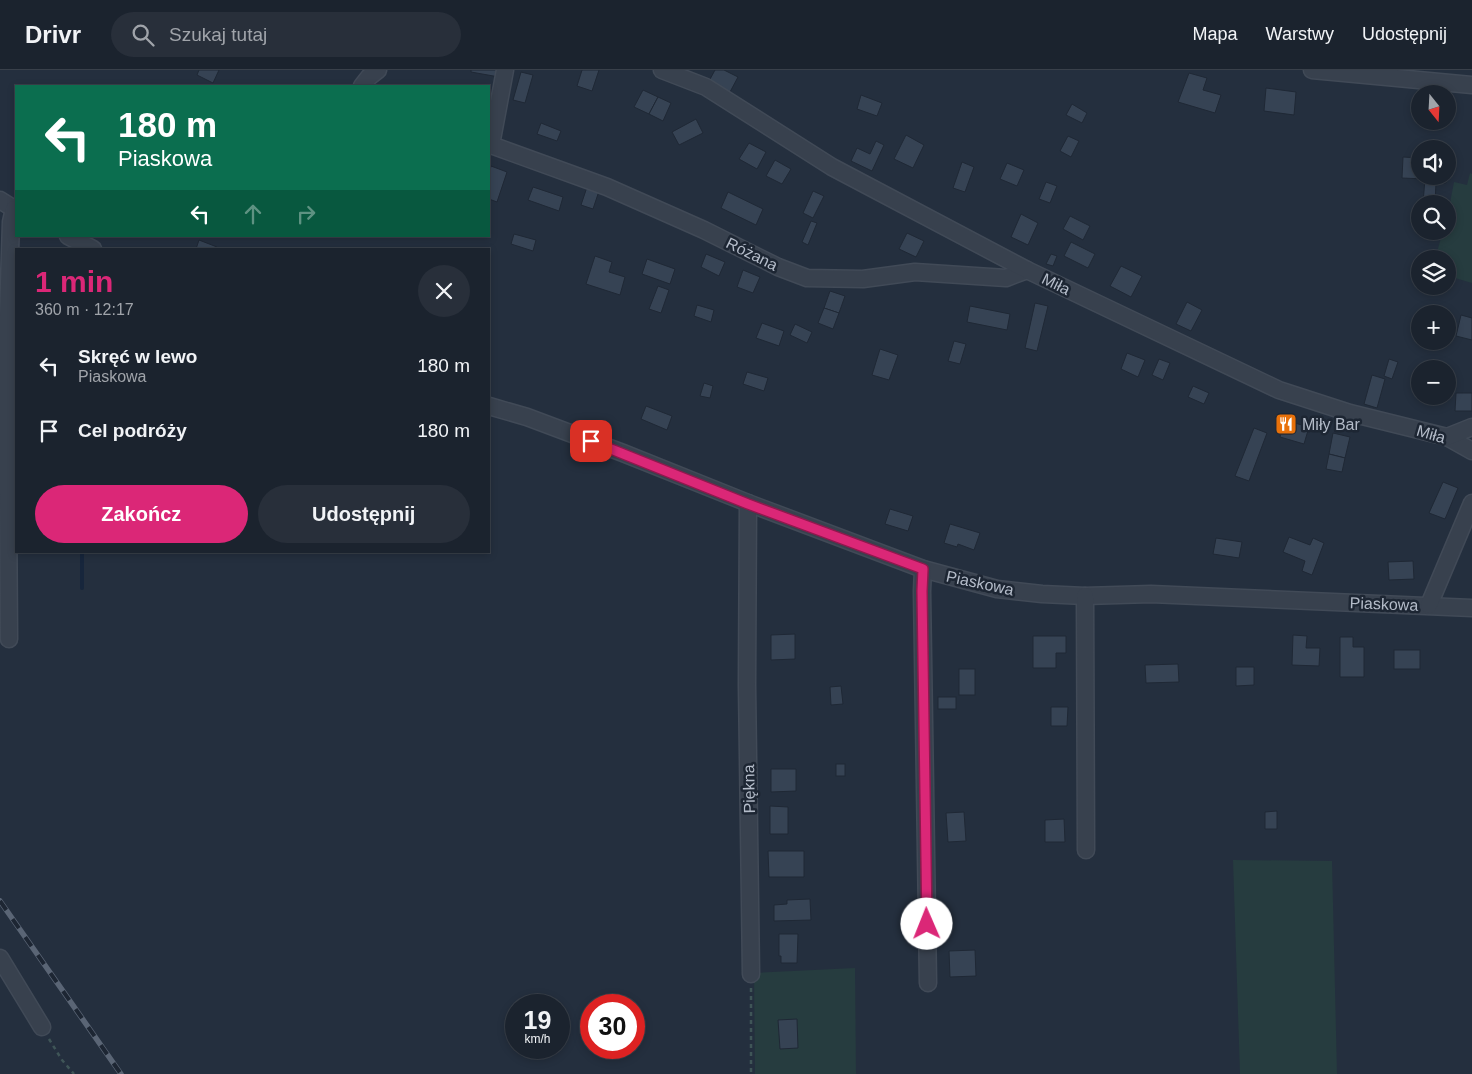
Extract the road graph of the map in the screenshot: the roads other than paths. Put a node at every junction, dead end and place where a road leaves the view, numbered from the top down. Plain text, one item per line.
1 (378, 70) edge
2 (505, 70) edge
3 (662, 70) edge
4 (1312, 70) edge
5 (363, 85) edge
6 (1472, 85) edge
7 (490, 145) edge
8 (10, 206) edge
9 (70, 237) edge
10 (91, 248) edge
11 (1027, 270) junction
12 (4, 368) edge
13 (490, 406) edge
14 (1472, 427) edge
15 (1447, 438) junction
16 (1472, 451) edge
17 (1472, 503) edge
18 (4, 504) edge
19 (748, 504) junction
20 (923, 569) junction
21 (1085, 596) junction
22 (1429, 605) junction
23 (1472, 608) edge
24 (9, 639) dead end
25 (1086, 850) dead end
26 (0, 958) edge
27 (751, 974) road end
28 (928, 983) dead end
29 (42, 1027) road end

1 - 5 street
2 - 7 street, Różana
3 - 11 street, Miła
4 - 6 street
7 - 11 street, Różana
8 - 12 street
9 - 10 street
11 - 15 street, Miła
12 - 18 street
13 - 19 street, Piaskowa
14 - 15 street
15 - 16 street, Miła
17 - 22 street
18 - 24 street
19 - 20 street, Piaskowa
19 - 27 street, Piękna
20 - 21 street, Piaskowa
20 - 28 street
21 - 22 street, Piaskowa
21 - 25 street
22 - 23 street, Piaskowa
26 - 29 street

